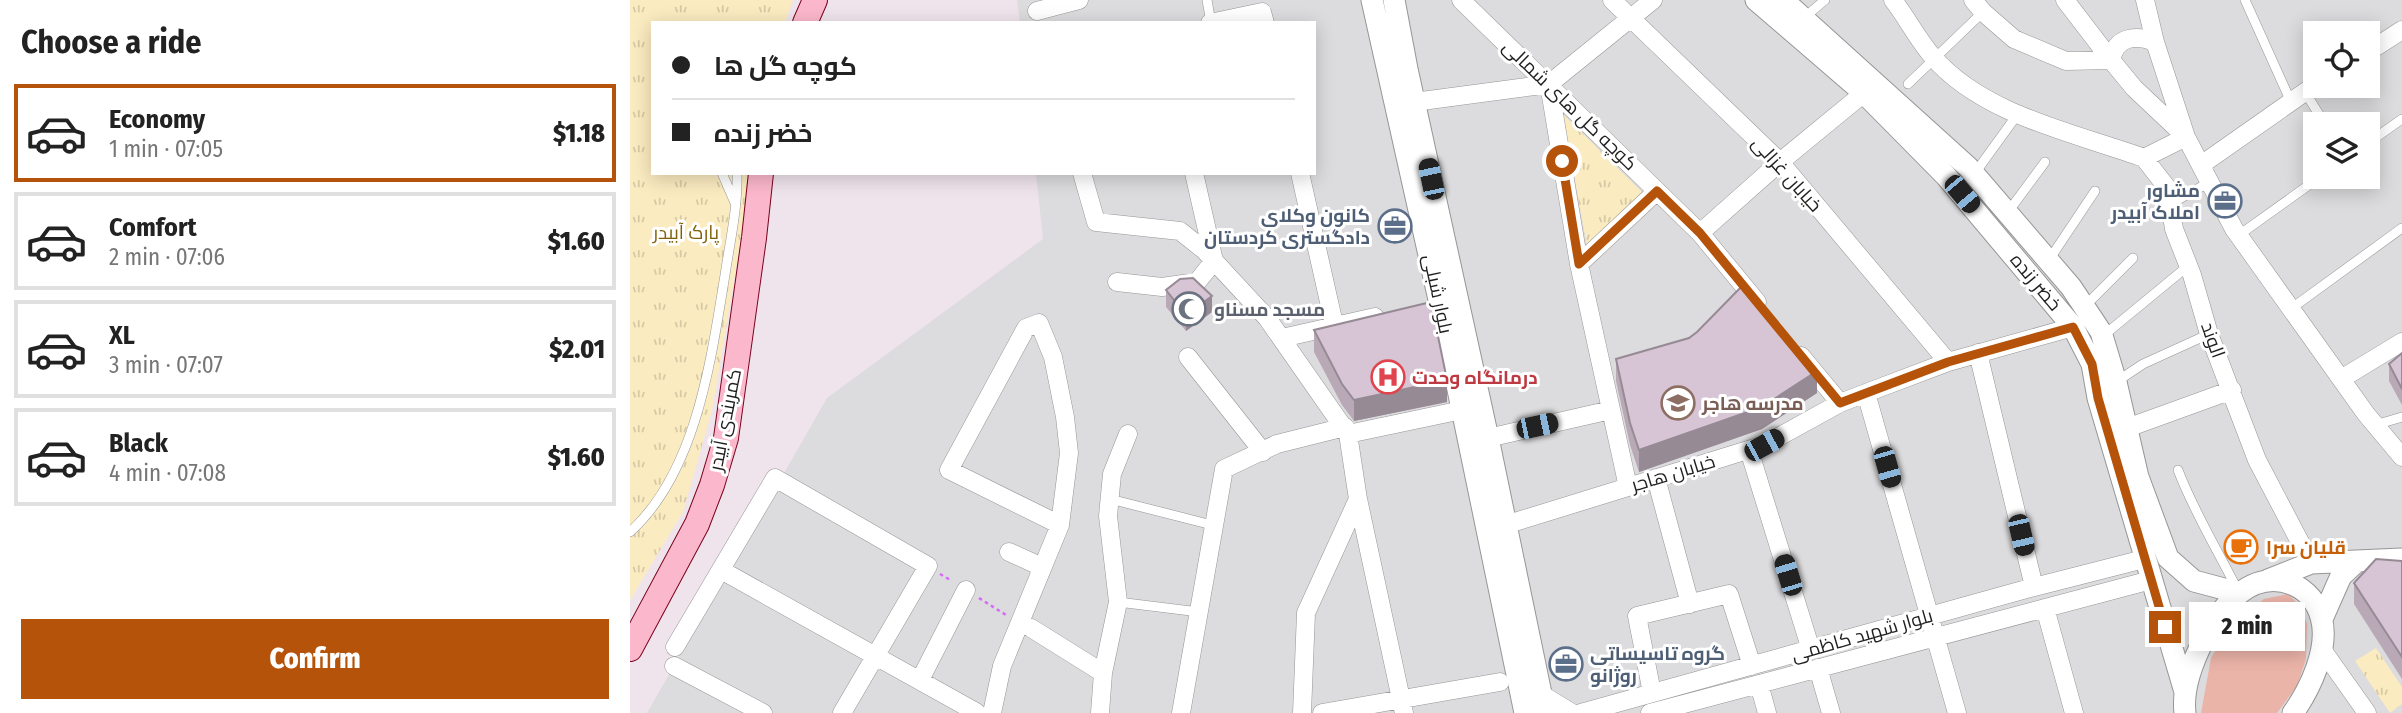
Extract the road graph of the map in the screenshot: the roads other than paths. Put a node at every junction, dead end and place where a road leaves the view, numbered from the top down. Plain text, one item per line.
1 (815, 0) edge
2 (1079, 0) edge
3 (1207, 0) edge
4 (1372, 0) edge
5 (1394, 0) edge
6 (1461, 0) edge
7 (1612, 0) edge
8 (1653, 0) edge
9 (1756, 0) edge
10 (1783, 0) edge
11 (1825, 0) edge
12 (2065, 0) edge
13 (2145, 0) edge
14 (2258, 0) edge
15 (1897, 2) edge
16 (2246, 2) edge
17 (1978, 6) edge
18 (1037, 11) edge
19 (1812, 11) dead end
20 (1632, 19) junction
21 (805, 21) edge
22 (1211, 21) edge
23 (1220, 21) edge
24 (1264, 21) edge
25 (2402, 30) edge
26 (2155, 42) junction
27 (2380, 44) edge
28 (1934, 58) junction
29 (2111, 61) junction
30 (1549, 83) junction
31 (1908, 84) dead end
32 (2303, 91) edge
33 (1864, 93) junction
34 (2303, 94) edge
35 (1414, 102) junction
36 (2017, 115) junction
37 (2402, 119) edge
38 (2380, 135) edge
39 (2186, 137) junction
40 (2144, 158) junction
41 (1780, 162) junction
42 (2045, 162) dead end
43 (2201, 165) junction
44 (723, 175) edge
45 (737, 175) edge
46 (761, 175) edge
47 (1083, 175) edge
48 (1194, 175) edge
49 (1300, 175) edge
50 (1974, 175) junction
51 (2210, 182) junction
52 (2303, 189) edge
53 (1657, 191) junction
54 (2095, 191) dead end
55 (2170, 204) junction
56 (736, 205) junction
57 (2007, 214) junction
58 (2402, 228) edge
59 (1700, 233) junction
60 (2239, 235) junction
61 (2133, 258) dead end
62 (1214, 261) junction
63 (2048, 261) junction
64 (1579, 264) junction
65 (2188, 266) junction
66 (1117, 282) dead end
67 (2084, 307) junction
68 (2292, 308) junction
69 (1387, 314) edge
70 (1771, 320) edge
71 (1335, 324) junction
72 (2073, 327) junction
73 (2209, 334) junction
74 (2102, 336) junction
75 (1282, 338) junction
76 (1788, 341) edge
77 (2402, 342) edge
78 (1978, 353) junction
79 (1188, 357) dead end
80 (1948, 362) junction
81 (2342, 379) junction
82 (2116, 383) junction
83 (2232, 390) junction
84 (1866, 393) junction
85 (1840, 403) junction
86 (1462, 410) junction
87 (1611, 410) junction
88 (2402, 417) edge
89 (2375, 425) junction
90 (2127, 428) junction
91 (1347, 431) junction
92 (1128, 433) dead end
93 (1488, 438) junction
94 (1749, 450) junction
95 (1263, 452) junction
96 (2402, 457) edge
97 (2178, 470) dead end
98 (1656, 478) junction
99 (1628, 487) junction
100 (1110, 499) junction
101 (1358, 499) junction
102 (1060, 525) junction
103 (1505, 525) junction
104 (1216, 526) junction
105 (630, 532) edge
106 (1009, 552) dead end
107 (2144, 559) junction
108 (2402, 559) edge
109 (2311, 562) junction
110 (2356, 562) junction
111 (1042, 567) junction
112 (721, 570) junction
113 (2151, 580) junction
114 (2261, 582) junction
115 (2034, 587) junction
116 (966, 590) dead end
117 (2239, 593) junction
118 (1118, 601) junction
119 (1690, 604) junction
120 (2045, 608) junction
121 (1200, 612) junction
122 (1929, 615) junction
123 (2322, 618) junction
124 (1031, 628) dead end
125 (1934, 637) junction
126 (2321, 648) junction
127 (630, 649) edge
128 (1811, 650) junction
129 (876, 656) junction
130 (1752, 666) junction
131 (1818, 668) junction
132 (1102, 673) junction
133 (920, 680) junction
134 (1500, 682) dead end
135 (1759, 684) junction
136 (1653, 693) junction
137 (2185, 702) edge
138 (1543, 703) edge
139 (1403, 706) edge
140 (984, 712) edge
141 (763, 713) edge
142 (842, 713) edge
143 (1100, 713) edge
144 (1181, 713) edge
145 (1302, 713) edge
146 (1322, 713) edge
147 (1525, 713) edge
148 (1572, 713) edge
149 (1581, 713) edge
150 (1650, 713) edge
151 (1767, 713) edge
152 (1830, 713) edge
153 (1957, 713) edge
154 (2074, 713) edge
155 (2293, 713) edge
156 (2367, 713) edge

1 - 21 main road
2 - 18 street
3 - 22 lane
4 - 86 street, بلوار شبلی
5 - 35 street, بلوار شبلی
6 - 30 street, کوچه گل های شمالی
7 - 20 street, خیابان غزالی
8 - 20 street
9 - 33 street, خضر زنده
10 - 50 street, خضر زنده
11 - 19 lane
12 - 29 street
13 - 26 street
14 - 16 lane
15 - 28 street
16 - 32 lane
17 - 28 lane
17 - 29 street
20 - 30 street
20 - 41 street, خیابان غزالی
23 - 24 street
25 - 27 street
26 - 29 street
26 - 39 street
28 - 31 lane
28 - 36 street
29 - 39 street
30 - 35 street
30 - 53 street, کوچه گل های شمالی
30 - 64 street
33 - 41 street
33 - 72 street, خضر زنده
34 - 43 street
35 - 93 street, بلوار شبلی
36 - 40 street
36 - 50 lane
37 - 38 lane
39 - 40 street
39 - 43 street
40 - 55 street, الوند
41 - 59 street
41 - 80 street, خیابان غزالی
42 - 57 lane
43 - 51 street
44 - 56 lane
45 - 56 lane
46 - 127 main road, کمربندی آبیدر
47 - 62 street
48 - 62 street
49 - 71 street
50 - 57 street, خضر زنده
51 - 55 lane
51 - 60 street
52 - 60 lane
53 - 59 street, کوچه گل های شمالی
53 - 64 street
54 - 63 lane
55 - 65 street, الوند
56 - 105 lane
57 - 63 street, خضر زنده
58 - 68 lane
59 - 70 street, کوچه گل های شمالی
60 - 68 street
61 - 67 lane
62 - 66 street
62 - 75 street
63 - 67 street, خضر زنده
64 - 87 street
65 - 73 street, الوند
65 - 74 lane
67 - 74 street, خضر زنده
68 - 81 street
69 - 71 street
71 - 75 street
72 - 78 street, خیابان هاجر
72 - 107 street, خضر زنده
73 - 82 lane
73 - 83 street, الوند
74 - 82 street, خضر زنده
75 - 91 street
76 - 85 street
77 - 81 street
78 - 80 street, خیابان هاجر
78 - 115 street
79 - 95 street
80 - 84 street, خیابان هاجر
81 - 89 street
82 - 90 street, خضر زنده
83 - 90 street
83 - 109 street, الوند
84 - 85 street, خیابان هاجر
84 - 122 street
85 - 94 street, خیابان هاجر
86 - 91 street
86 - 147 street, بلوار شبلی
87 - 93 street
87 - 99 street
88 - 89 lane
89 - 96 street
90 - 117 street, خضر زنده
91 - 95 street
91 - 101 street
92 - 100 street
93 - 103 street, بلوار شبلی
94 - 98 street, خیابان هاجر
94 - 128 street
95 - 104 street
97 - 117 lane
98 - 99 street, خیابان هاجر
98 - 119 street
99 - 103 street, خیابان هاجر
100 - 104 lane
100 - 118 street
101 - 139 street
101 - 145 street
102 - 102 street
102 - 111 street
103 - 138 street, بلوار شبلی
104 - 121 street
106 - 111 street
107 - 113 street, خضر زنده
107 - 115 street, بلوار شهید کاظمی
108 - 110 street
109 - 110 street
109 - 114 street
110 - 123 street
111 - 140 street
112 - 129 street
112 - 129 street
112 - 141 street
113 - 120 street, بلوار شهید کاظمی
113 - 137 street, خضر زنده
114 - 117 street
114 - 123 street
115 - 122 street, بلوار شهید کاظمی
116 - 133 street
117 - 137 street
118 - 121 lane
118 - 132 street
119 - 130 street
119 - 136 street
120 - 125 street, بلوار شهید کاظمی
120 - 154 street
121 - 144 street
122 - 125 street
122 - 128 street, بلوار شهید کاظمی
123 - 126 street
124 - 132 street
125 - 131 street, بلوار شهید کاظمی
125 - 153 street
126 - 155 street
126 - 156 street
128 - 130 street, بلوار شهید کاظمی
129 - 133 street
129 - 142 street
130 - 136 street, بلوار شهید کاظمی
131 - 135 street, بلوار شهید کاظمی
131 - 152 street
132 - 143 street
133 - 140 street
134 - 139 street
135 - 150 street, بلوار شهید کاظمی
135 - 151 street
136 - 149 street, بلوار شهید کاظمی
138 - 148 street
139 - 146 street

